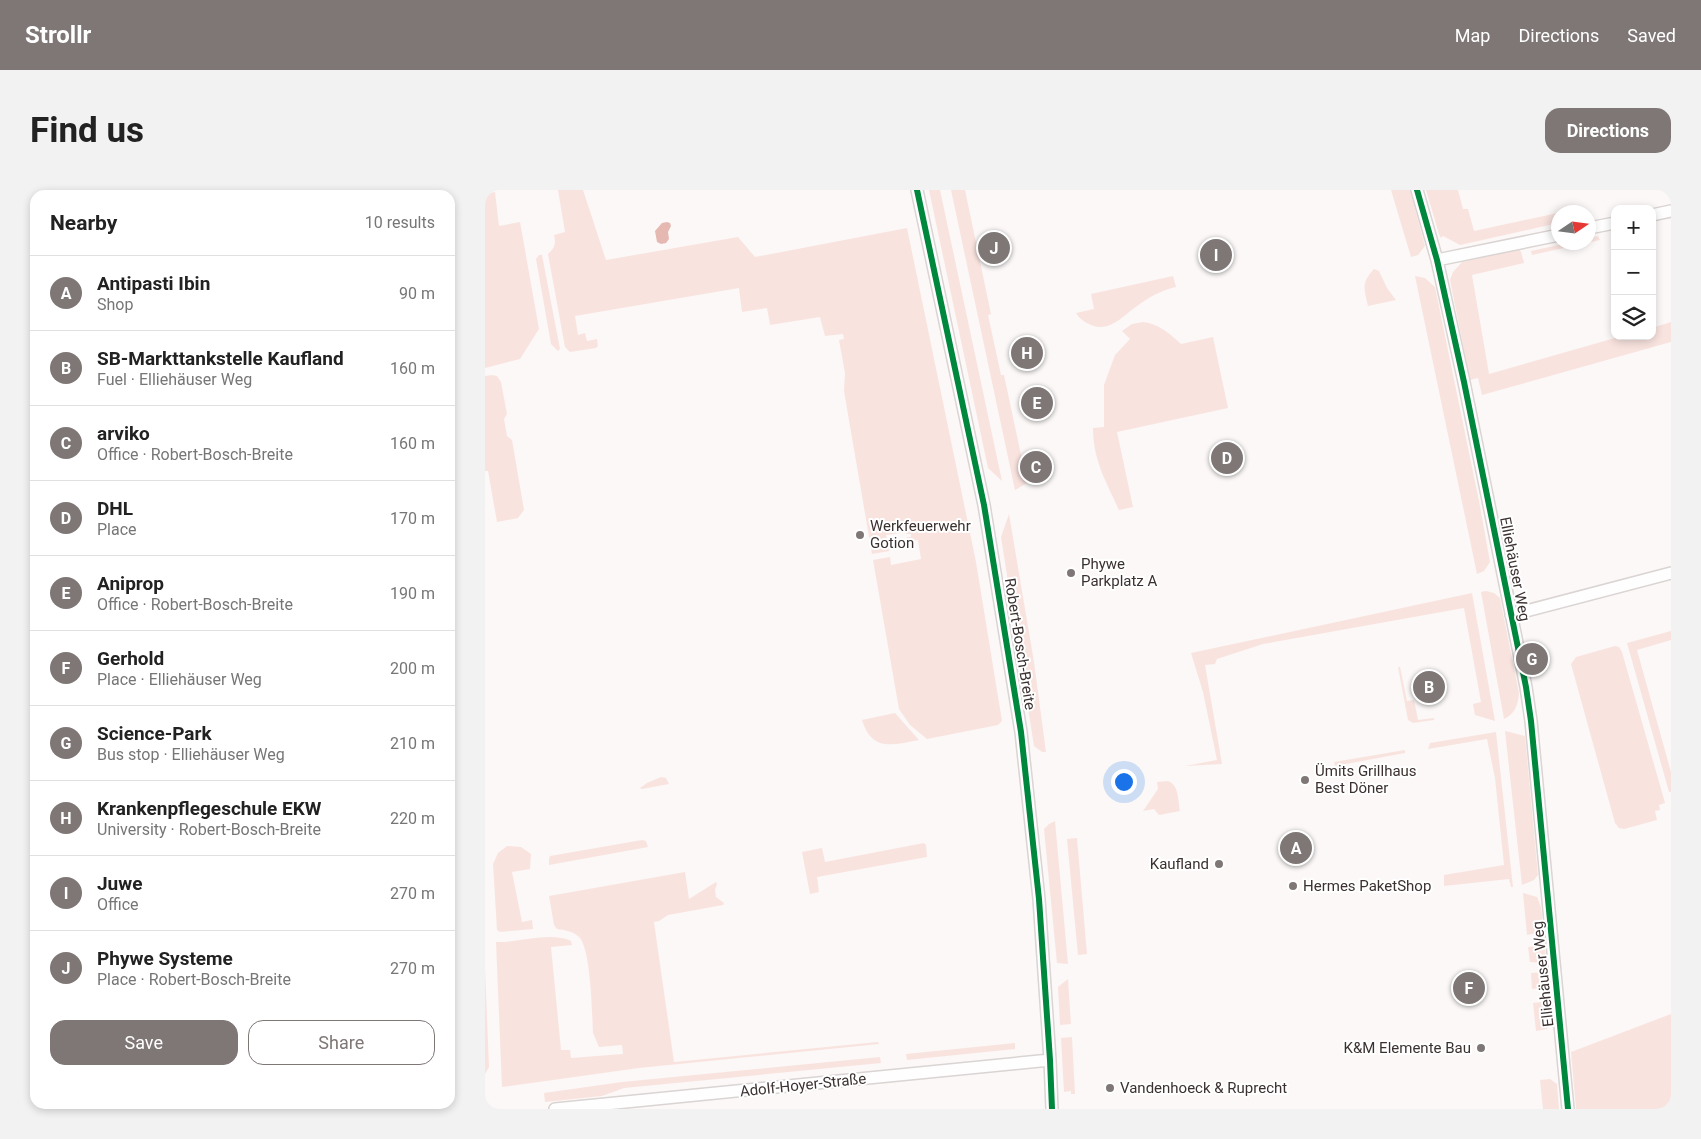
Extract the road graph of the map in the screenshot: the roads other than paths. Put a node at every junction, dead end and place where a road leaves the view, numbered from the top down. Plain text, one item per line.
1 (917, 190) edge
2 (1417, 190) edge
3 (1671, 211) edge
4 (1656, 214) edge
5 (1611, 224) edge
6 (1596, 227) edge
7 (1551, 237) edge
8 (1437, 260) junction
9 (1671, 573) edge
10 (1511, 615) junction
11 (1051, 1060) junction
12 (555, 1109) edge
13 (1052, 1109) edge
14 (1568, 1109) edge

1 - 11 street, Robert-Bosch-Breite
2 - 8 street, Elliehäuser Weg
3 - 4 street
5 - 6 street
7 - 8 street
8 - 10 street, Elliehäuser Weg
9 - 10 street
10 - 14 street, Elliehäuser Weg
11 - 12 street, Adolf-Hoyer-Straße
11 - 13 street, Robert-Bosch-Breite

